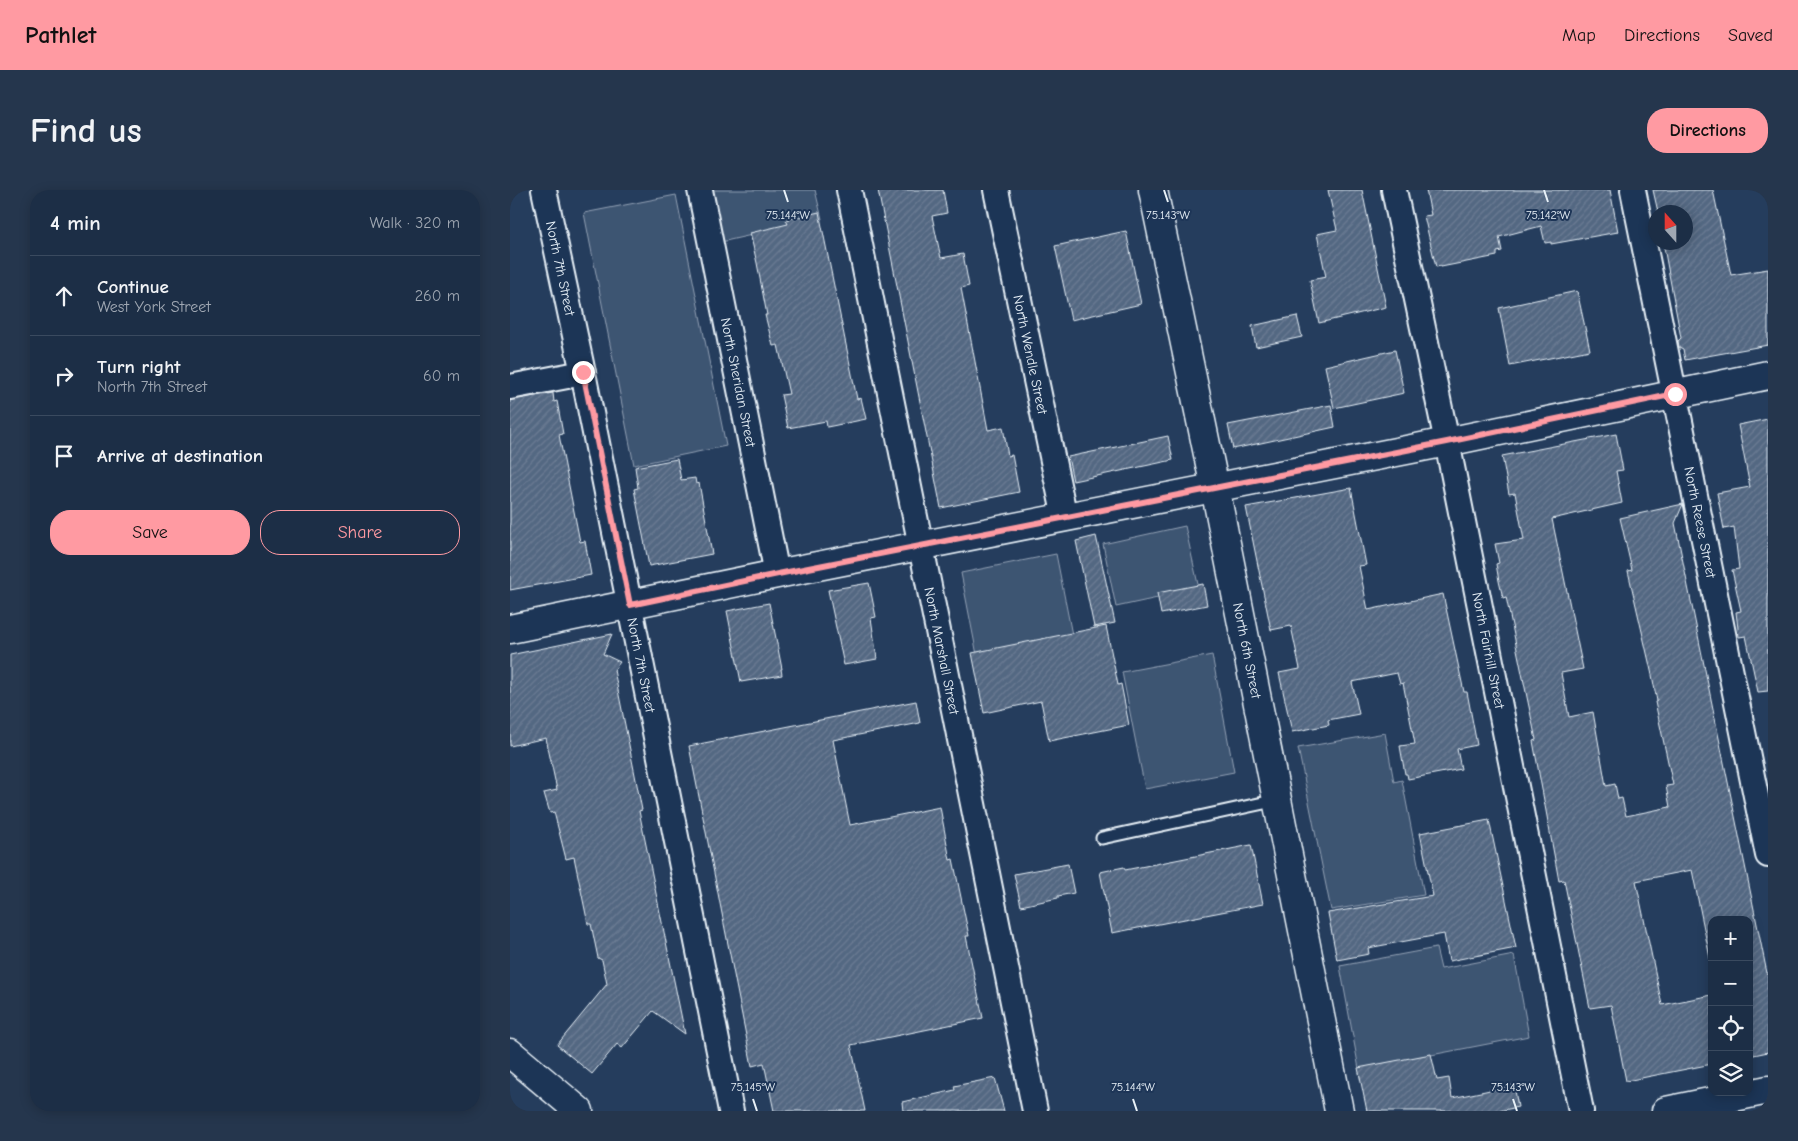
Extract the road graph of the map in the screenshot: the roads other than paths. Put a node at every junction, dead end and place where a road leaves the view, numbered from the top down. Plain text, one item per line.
1 (544, 190) edge
2 (700, 190) edge
3 (849, 190) edge
4 (996, 190) edge
5 (1153, 190) edge
6 (1394, 190) edge
7 (1633, 190) edge
8 (583, 372) junction
9 (1768, 375) edge
10 (510, 387) edge
11 (1675, 394) junction
12 (1447, 442) junction
13 (1215, 488) junction
14 (1065, 518) junction
15 (921, 546) junction
16 (778, 574) junction
17 (630, 605) junction
18 (510, 629) edge
19 (1277, 800) junction
20 (1102, 838) dead end
21 (1768, 855) edge
22 (510, 1053) edge
23 (1768, 1090) edge
24 (579, 1111) edge
25 (731, 1111) edge
26 (1035, 1111) edge
27 (1339, 1111) edge
28 (1581, 1111) edge
29 (1666, 1111) edge

1 - 8 street, North 7th Street
2 - 16 street, North Sheridan Street
3 - 15 street, North Marshall Street
4 - 14 street, North Wendle Street
5 - 13 street, North 6th Street
6 - 12 street, North Fairhill Street
7 - 11 street, North Reese Street
8 - 10 street
8 - 17 street, North 7th Street
9 - 11 street
11 - 12 street
11 - 21 street, North Reese Street
12 - 13 street
12 - 28 street, North Fairhill Street
13 - 14 street
13 - 19 street, North 6th Street
14 - 15 street
15 - 16 street
15 - 26 street, North Marshall Street
16 - 17 street
17 - 18 street
17 - 25 street, North 7th Street
19 - 20 lane
19 - 27 street, North 6th Street
22 - 24 street
23 - 29 street

